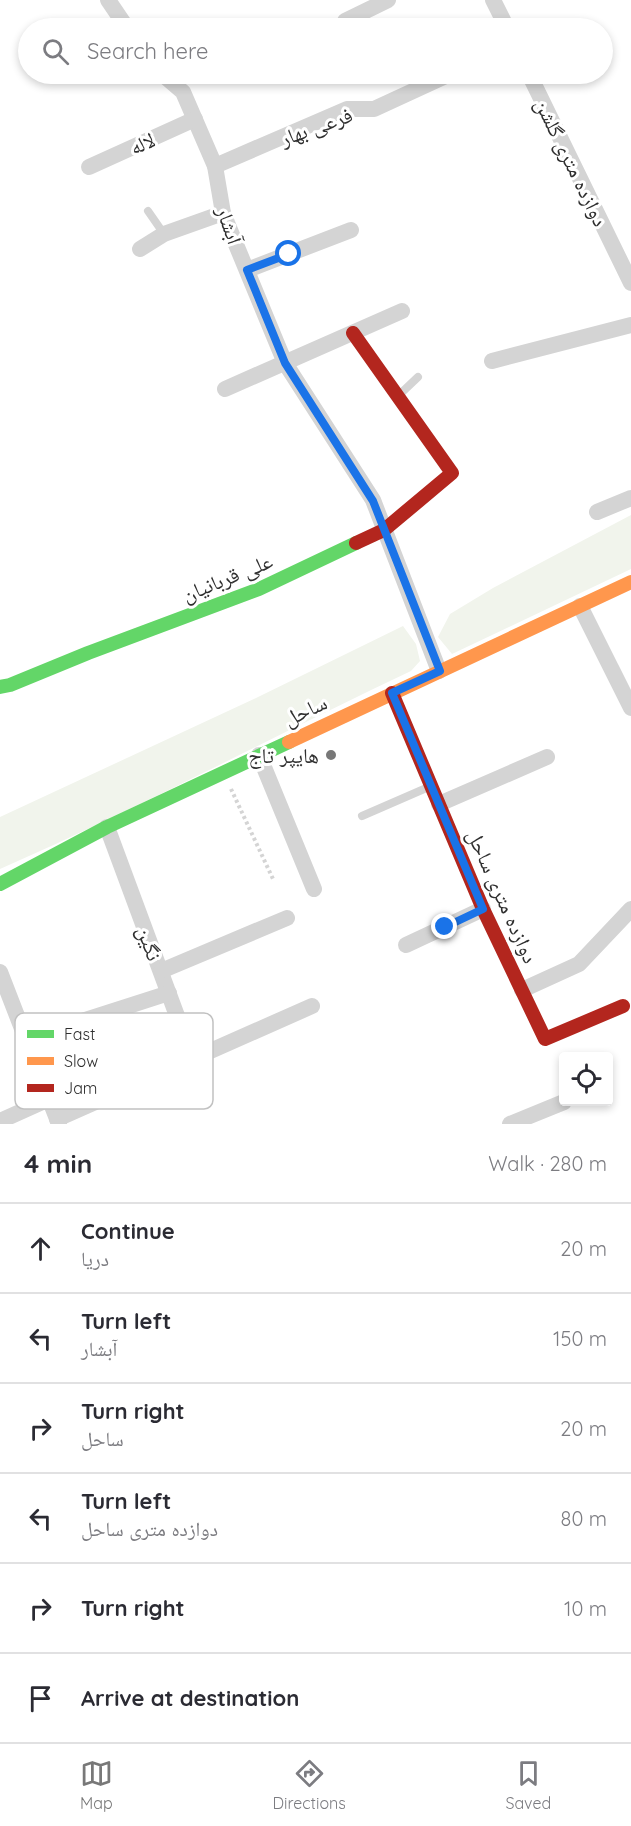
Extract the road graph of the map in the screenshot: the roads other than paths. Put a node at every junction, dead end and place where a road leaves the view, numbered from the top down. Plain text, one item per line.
1 (108, 0) edge
2 (388, 0) edge
3 (493, 0) edge
4 (120, 18) edge
5 (351, 18) edge
6 (502, 18) edge
7 (174, 84) edge
8 (428, 84) edge
9 (534, 84) edge
10 (195, 118) junction
11 (215, 166) junction
12 (89, 167) dead end
13 (148, 210) dead end
14 (223, 213) junction
15 (351, 230) dead end
16 (164, 234) junction
17 (140, 249) dead end
18 (247, 270) junction
19 (631, 283) edge
20 (402, 311) dead end
21 (631, 325) edge
22 (353, 333) junction
23 (492, 362) dead end
24 (285, 363) junction
25 (418, 377) dead end
26 (225, 389) dead end
27 (397, 396) junction
28 (631, 498) edge
29 (597, 512) dead end
30 (384, 530) junction
31 (631, 582) edge
32 (580, 606) junction
33 (440, 671) junction
34 (0, 687) edge
35 (392, 693) junction
36 (631, 708) edge
37 (258, 755) junction
38 (547, 758) dead end
39 (432, 786) junction
40 (440, 804) junction
41 (362, 816) dead end
42 (107, 827) junction
43 (0, 884) edge
44 (314, 889) dead end
45 (483, 909) junction
46 (631, 909) edge
47 (287, 918) dead end
48 (406, 945) dead end
49 (161, 971) junction
50 (0, 972) edge
51 (522, 990) junction
52 (169, 993) junction
53 (312, 1006) dead end
54 (623, 1006) dead end
55 (16, 1013) edge
56 (107, 1013) edge
57 (177, 1013) edge
58 (213, 1050) edge
59 (559, 1103) edge
60 (27, 1109) edge
61 (86, 1109) edge
62 (0, 1121) edge
63 (58, 1122) edge
64 (510, 1124) edge

1 - 4 street
2 - 5 street
3 - 6 street
7 - 10 street, آبشار
8 - 11 street, فرعی بهار
9 - 19 street, دوازده متری گلشن
10 - 11 street, آبشار
10 - 12 street, لاله
11 - 14 street, آبشار
13 - 16 lane
14 - 16 street
14 - 18 street, آبشار
15 - 18 street
16 - 17 street
18 - 24 street, آبشار
20 - 22 street
21 - 23 street
22 - 24 street
22 - 27 street
24 - 26 street
24 - 30 street, آبشار
25 - 27 lane
27 - 30 street, علی قربانیان
28 - 29 street
30 - 33 street, آبشار
30 - 34 street, علی قربانیان
31 - 32 street, ساحل
32 - 33 street, ساحل
32 - 36 street
33 - 35 street, ساحل
35 - 37 street, ساحل
35 - 39 street, دوازده متری ساحل
37 - 42 street, ساحل
37 - 44 street
38 - 40 street
39 - 40 street, دوازده متری ساحل
39 - 41 lane
40 - 45 street, دوازده متری ساحل
42 - 43 street, ساحل
42 - 49 street, نگین
45 - 48 street
45 - 51 street, دوازده متری ساحل
46 - 51 street
47 - 49 street
49 - 52 street, نگین
50 - 55 street
51 - 54 street, دوازده متری ساحل
52 - 56 street
52 - 57 street, نگین
53 - 58 street
59 - 64 street
60 - 62 street
61 - 63 street

